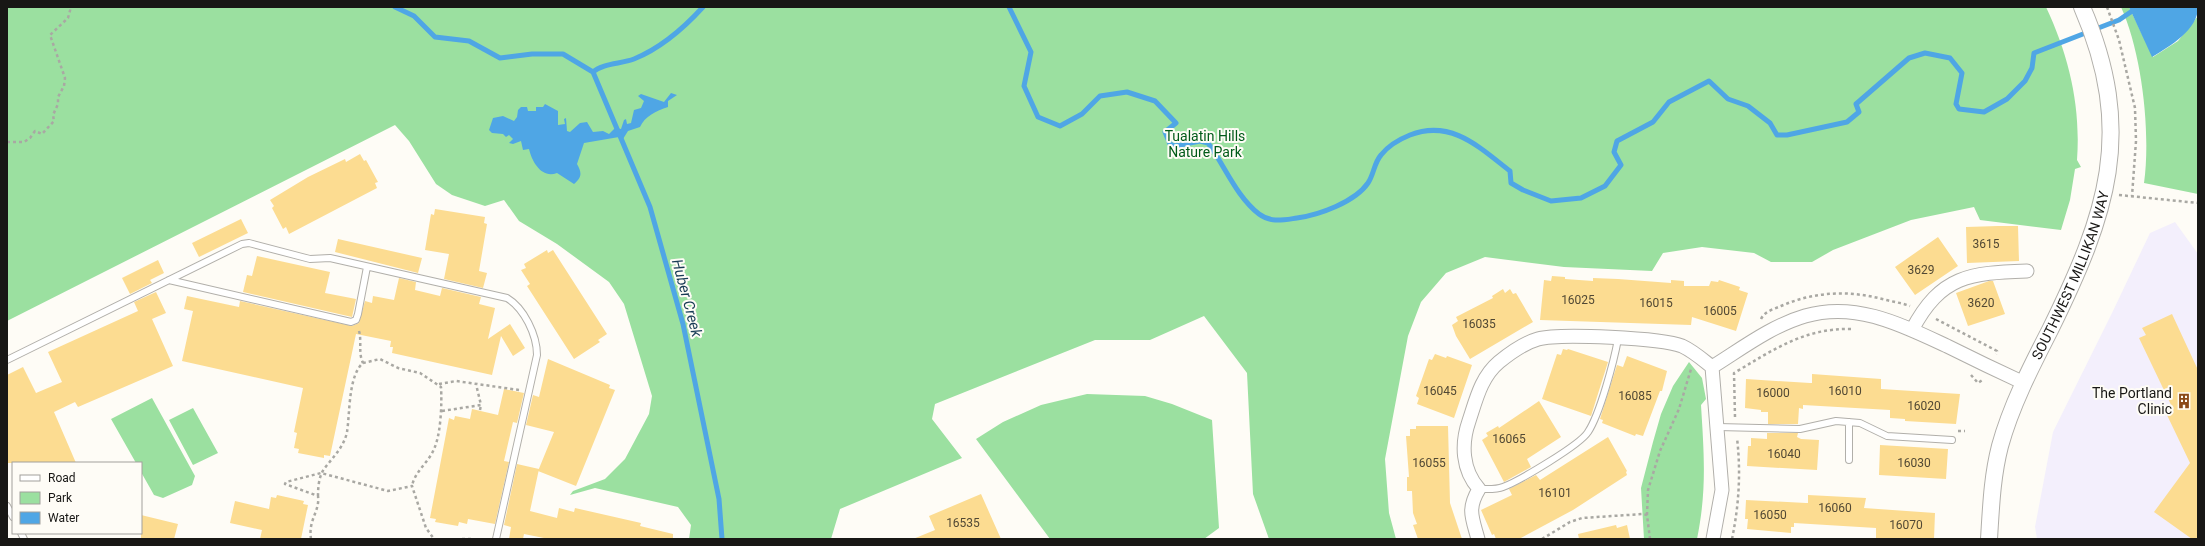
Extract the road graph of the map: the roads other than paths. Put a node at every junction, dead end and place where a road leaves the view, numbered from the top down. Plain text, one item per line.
1 (2082, 7) edge
2 (367, 267) junction
3 (2027, 271) dead end
4 (169, 280) junction
5 (1912, 330) junction
6 (1618, 339) junction
7 (7, 360) edge
8 (1707, 363) junction
9 (2024, 383) junction
10 (1848, 422) junction
11 (1718, 427) junction
12 (1952, 440) dead end
13 (1849, 460) dead end
14 (1479, 488) junction
15 (7, 506) edge
16 (12, 515) edge
17 (496, 539) edge
18 (1478, 539) edge
19 (1713, 539) edge
20 (1989, 539) edge

1 - 9 street, SOUTHWEST MILLIKAN WAY
2 - 4 lane
2 - 4 lane
2 - 17 lane
3 - 5 street
4 - 7 lane
5 - 8 street
5 - 9 street
6 - 8 street
6 - 14 lane
6 - 14 street
8 - 11 street
9 - 20 street, SOUTHWEST MILLIKAN WAY
10 - 11 lane
10 - 12 lane
10 - 13 lane
11 - 19 street
14 - 18 street
15 - 16 lane

